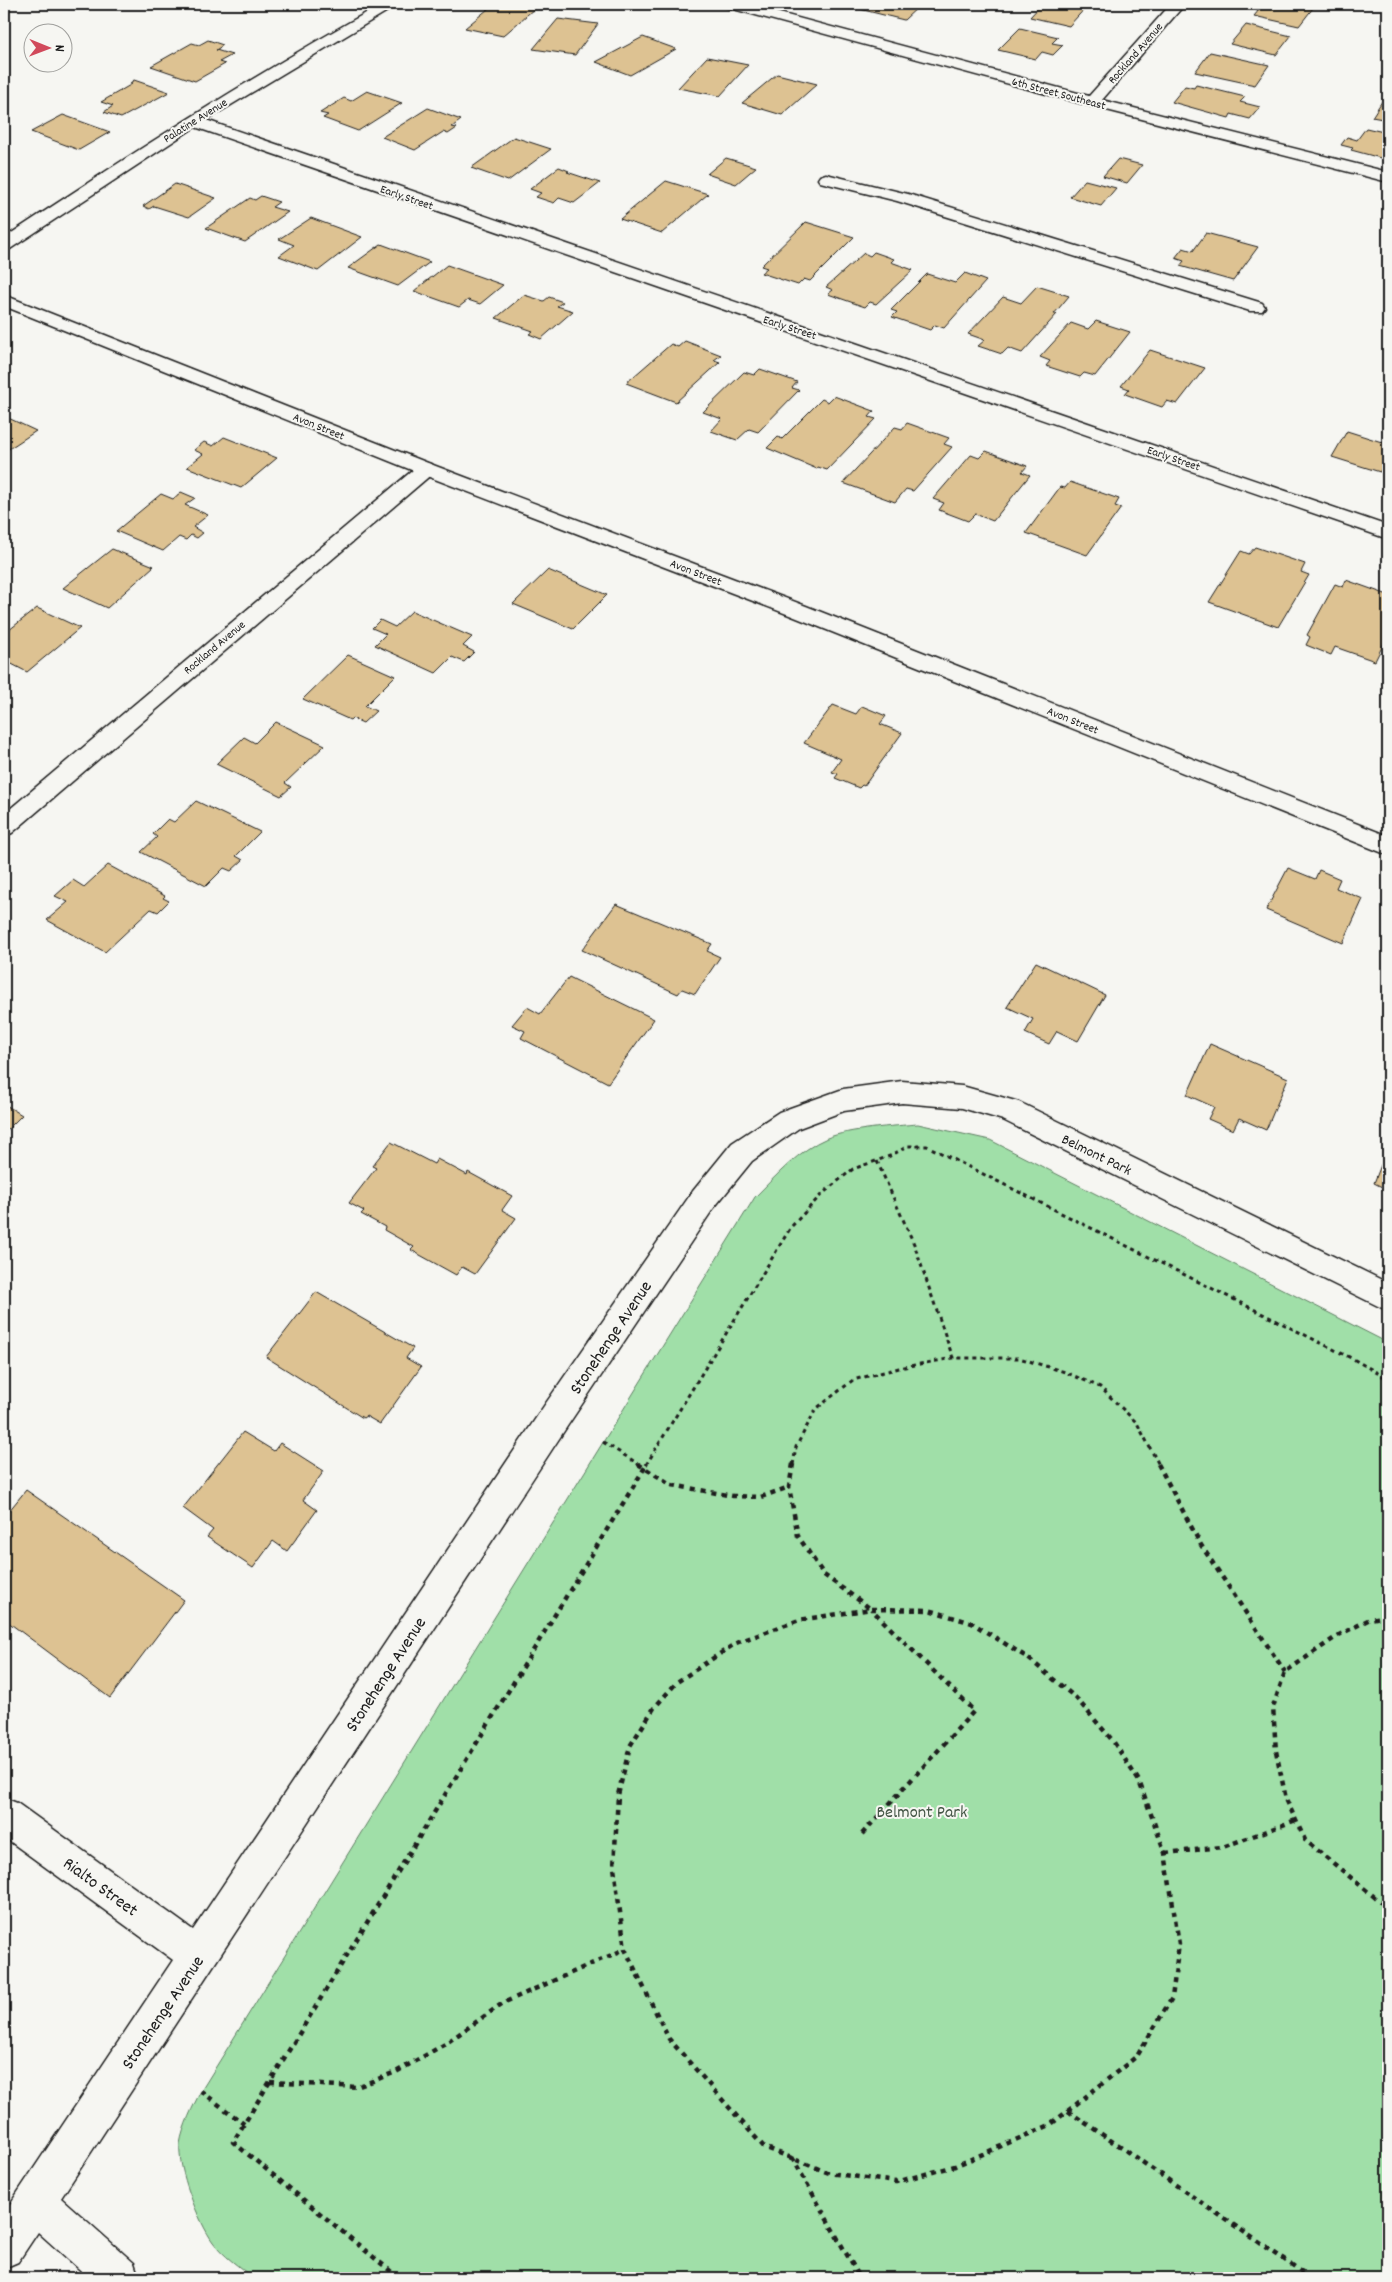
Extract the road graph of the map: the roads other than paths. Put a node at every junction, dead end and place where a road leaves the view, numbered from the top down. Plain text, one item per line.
1 (392, 4) edge
2 (731, 4) edge
3 (1178, 4) edge
4 (1092, 102) junction
5 (193, 121) junction
6 (1388, 178) edge
7 (826, 179) dead end
8 (4, 244) edge
9 (4, 300) edge
10 (1256, 307) dead end
11 (426, 469) junction
12 (1388, 533) edge
13 (4, 827) edge
14 (1388, 846) edge
15 (789, 1120) joint
16 (1388, 1298) edge
17 (4, 1816) edge
18 (199, 1956) junction
19 (35, 2202) junction
20 (4, 2248) edge
21 (119, 2278) edge

1 - 5 street, Palatine Avenue
2 - 4 street, 6th Street Southeast
3 - 4 street, Rockland Avenue
4 - 6 street, 6th Street Southeast
5 - 8 street, Palatine Avenue
5 - 12 street, Early Street
7 - 10 street
9 - 11 street, Avon Street
11 - 13 street, Rockland Avenue
11 - 14 street, Avon Street
15 - 16 street, Belmont Park
15 - 18 street, Stonehenge Avenue
17 - 18 street, Rialto Street
18 - 19 street, Stonehenge Avenue
19 - 20 street, Stonehenge Avenue
19 - 21 street

